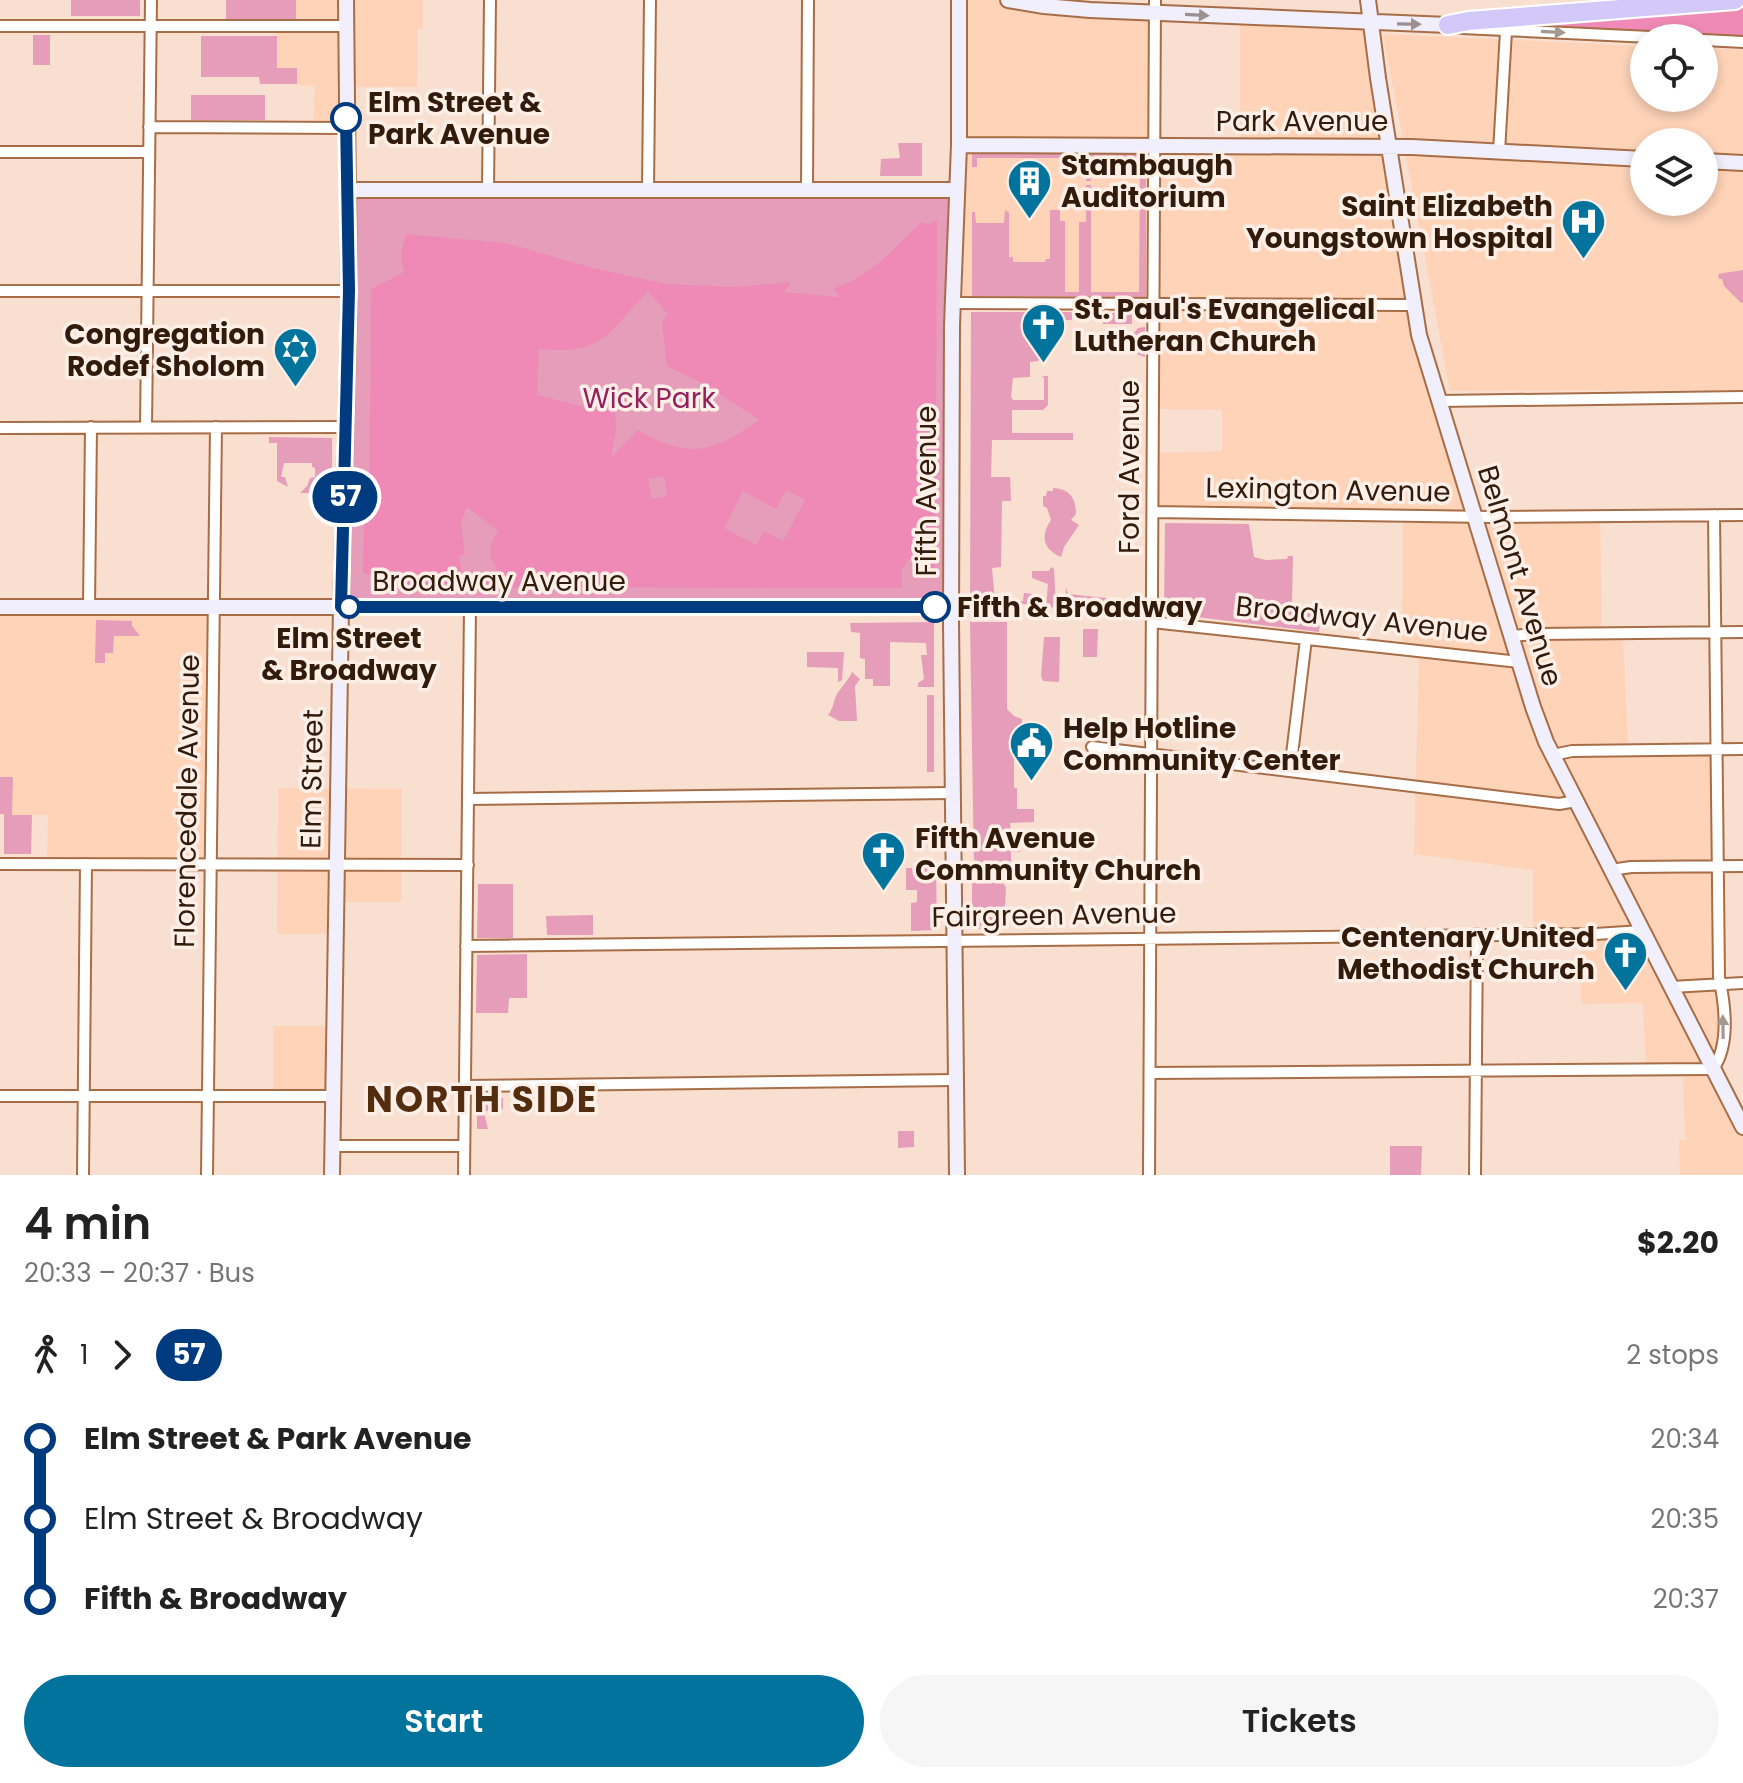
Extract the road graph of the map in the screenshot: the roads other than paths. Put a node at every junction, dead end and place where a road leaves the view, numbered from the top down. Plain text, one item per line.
1 (151, 0) edge
2 (346, 0) edge
3 (490, 0) edge
4 (650, 0) edge
5 (808, 0) edge
6 (959, 0) edge
7 (1008, 0) edge
8 (1368, 0) edge
9 (1735, 0) edge
10 (1155, 6) edge
11 (1371, 23) junction
12 (1507, 24) junction
13 (1448, 25) joint
14 (0, 26) edge
15 (150, 26) junction
16 (346, 26) junction
17 (1630, 34) edge
18 (1718, 41) edge
19 (1743, 42) edge
20 (149, 127) junction
21 (346, 128) junction
22 (959, 145) junction
23 (1155, 145) junction
24 (1389, 147) junction
25 (0, 152) edge
26 (149, 152) junction
27 (1499, 152) junction
28 (1630, 158) edge
29 (1718, 162) edge
30 (1743, 163) edge
31 (349, 190) junction
32 (488, 190) junction
33 (648, 190) junction
34 (807, 190) junction
35 (957, 190) junction
36 (0, 291) edge
37 (147, 291) junction
38 (349, 291) junction
39 (953, 303) junction
40 (1154, 304) junction
41 (1413, 305) junction
42 (1743, 397) edge
43 (1439, 401) junction
44 (91, 427) junction
45 (146, 427) junction
46 (216, 427) junction
47 (347, 427) junction
48 (0, 428) edge
49 (1153, 512) junction
50 (1714, 515) junction
51 (1743, 515) edge
52 (1475, 516) junction
53 (0, 607) edge
54 (89, 607) junction
55 (214, 607) junction
56 (341, 607) junction
57 (470, 607) junction
58 (951, 607) junction
59 (1152, 622) junction
60 (1716, 632) junction
61 (1743, 632) edge
62 (1512, 636) junction
63 (1306, 639) junction
64 (1519, 662) junction
65 (1092, 747) dead end
66 (1717, 749) junction
67 (1743, 749) edge
68 (1151, 755) junction
69 (1553, 755) junction
70 (1290, 771) junction
71 (952, 793) junction
72 (468, 799) junction
73 (1576, 801) junction
74 (0, 864) edge
75 (86, 864) junction
76 (211, 865) junction
77 (337, 865) junction
78 (468, 865) junction
79 (1718, 866) junction
80 (1743, 866) edge
81 (1611, 870) junction
82 (1642, 931) junction
83 (1477, 934) junction
84 (1150, 938) junction
85 (954, 940) junction
86 (466, 946) junction
87 (1743, 983) edge
88 (1721, 984) junction
89 (1671, 987) junction
90 (1713, 1069) junction
91 (1475, 1071) junction
92 (1150, 1073) junction
93 (956, 1080) junction
94 (465, 1086) junction
95 (0, 1096) edge
96 (83, 1096) junction
97 (208, 1096) junction
98 (333, 1096) junction
99 (1741, 1119) edge
100 (332, 1146) junction
101 (464, 1146) junction
102 (83, 1175) edge
103 (207, 1175) edge
104 (332, 1175) edge
105 (464, 1175) edge
106 (957, 1175) edge
107 (1149, 1175) edge
108 (1475, 1175) edge

1 - 15 street
2 - 16 street, Elm Street
3 - 32 street
4 - 33 street
5 - 34 street
6 - 22 street, Fifth Avenue
7 - 10 street
8 - 11 street, Belmont Avenue
9 - 12 highway
10 -> 11 street
10 - 23 street, Ford Avenue
11 -> 13 street
11 - 24 street, Belmont Avenue
12 - 13 highway
12 -> 17 street
12 - 27 street
14 - 15 street
15 - 16 street
15 - 20 street
16 - 21 street, Elm Street
18 - 19 street
20 - 21 street
20 - 26 street
21 - 31 street, Elm Street
22 - 23 street, Park Avenue
22 - 35 street, Fifth Avenue
23 - 24 street, Park Avenue
23 - 40 street, Ford Avenue
24 - 27 street, Park Avenue
24 - 41 street, Belmont Avenue
25 - 26 street
26 - 37 street
27 - 28 street, Park Avenue
29 - 30 street
31 - 32 street
31 - 38 street, Elm Street
32 - 33 street
33 - 34 street
34 - 35 street
35 - 39 street, Fifth Avenue
36 - 37 street
37 - 38 street
37 - 45 street
38 - 47 street, Elm Street
39 - 40 street
39 - 58 street, Fifth Avenue
40 - 41 street
40 - 49 street, Ford Avenue
41 - 43 street, Belmont Avenue
42 - 43 street
43 - 52 street, Belmont Avenue
44 - 45 street
44 - 48 street
44 - 54 street
45 - 46 street
46 - 47 street
46 - 55 street, Florencedale Avenue
47 - 56 street, Elm Street
49 - 52 street, Lexington Avenue
49 - 59 street, Ford Avenue
50 - 51 street, Lexington Avenue
50 - 52 street, Lexington Avenue
50 - 60 street
52 - 62 street, Belmont Avenue
53 - 54 street, Broadway Avenue
54 - 55 street, Broadway Avenue
55 - 56 street, Broadway Avenue
55 - 76 street, Florencedale Avenue
56 - 57 street, Broadway Avenue
56 - 77 street, Elm Street
57 - 58 street, Broadway Avenue
57 - 72 street
58 - 71 street, Fifth Avenue
59 - 63 street, Broadway Avenue
59 - 68 street, Ford Avenue
60 - 61 street, Broadway Avenue
60 - 62 street, Broadway Avenue
60 - 66 street
62 - 64 street, Belmont Avenue
63 - 64 street, Broadway Avenue
63 - 70 street
64 - 69 street, Belmont Avenue
65 - 68 street
66 - 67 street
66 - 69 street
66 - 79 street
68 - 70 street
68 - 84 street, Ford Avenue
69 - 73 street, Belmont Avenue
70 - 73 street
71 - 72 street
71 - 85 street, Fifth Avenue
72 - 78 street
73 - 81 street, Belmont Avenue
74 - 75 street
75 - 76 street
75 - 96 street
76 - 77 street
76 - 97 street, Florencedale Avenue
77 - 78 street
77 - 98 street, Elm Street
78 - 86 street
79 - 80 street
79 - 81 street
79 - 88 street
81 - 82 street, Belmont Avenue
82 - 83 street, Fairgreen Avenue
82 - 89 street, Belmont Avenue
83 - 84 street, Fairgreen Avenue
83 - 91 street
84 - 85 street, Fairgreen Avenue
84 - 92 street, Ford Avenue
85 - 86 street, Fairgreen Avenue
85 - 93 street, Fifth Avenue
86 - 94 street
87 - 88 street
88 - 89 street
90 -> 88 street
89 - 90 street, Belmont Avenue
90 - 91 street
90 - 99 street, Belmont Avenue
91 - 92 street
91 - 108 street
92 - 107 street, Ford Avenue
93 - 94 street
93 - 106 street, Fifth Avenue
94 - 101 street
95 - 96 street
96 - 97 street
96 - 102 street
97 - 98 street
97 - 103 street, Florencedale Avenue
98 - 100 street, Elm Street
100 - 101 street
100 - 104 street, Elm Street
101 - 105 street

